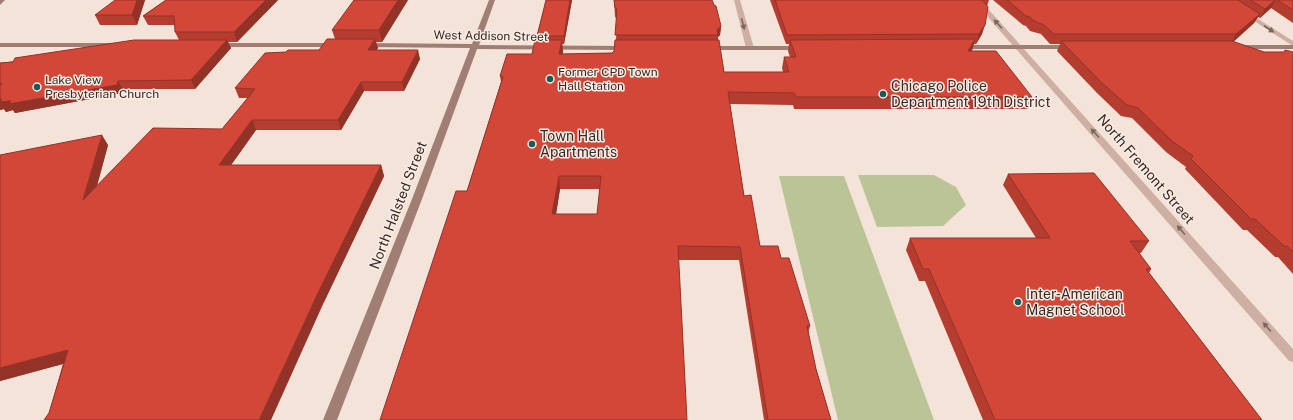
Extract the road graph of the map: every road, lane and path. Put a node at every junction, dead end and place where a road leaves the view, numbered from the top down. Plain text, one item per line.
1 (2, 0) edge
2 (492, 0) edge
3 (737, 0) edge
4 (976, 0) edge
5 (1224, 0) edge
6 (0, 3) edge
7 (0, 45) edge
8 (123, 45) edge
9 (209, 45) edge
10 (341, 45) edge
11 (356, 45) edge
12 (1293, 46) edge
13 (474, 47) junction
14 (948, 47) edge
15 (1019, 47) junction
16 (1078, 47) edge
17 (1225, 47) edge
18 (639, 48) edge
19 (699, 48) edge
20 (750, 48) junction
21 (810, 48) edge
22 (1293, 357) edge
23 (330, 420) edge

1 - 6 street
2 - 13 street, North Halsted Street
3 -> 20 street
15 -> 4 street, North Fremont Street
5 -> 12 street
7 - 8 street
9 - 10 street
11 - 13 street, West Addison Street
12 - 17 street
13 - 18 street, West Addison Street
13 - 23 street, North Halsted Street
14 - 15 street
15 - 16 street
22 -> 15 street, North Fremont Street
19 - 20 street
20 - 21 street

